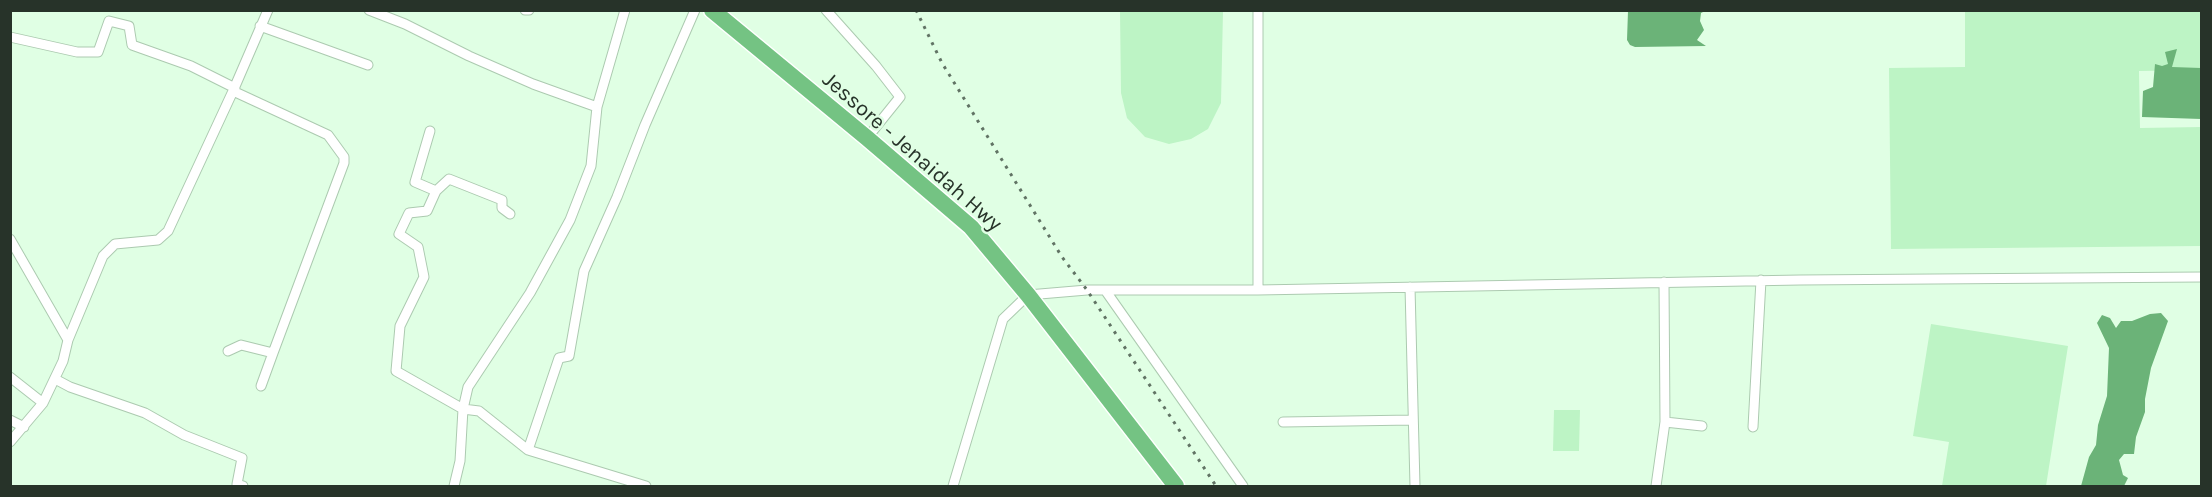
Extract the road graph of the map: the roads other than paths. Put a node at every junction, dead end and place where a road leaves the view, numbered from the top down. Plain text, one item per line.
1 (268, 10) edge
2 (369, 10) edge
3 (625, 10) edge
4 (694, 10) edge
5 (711, 10) edge
6 (826, 10) edge
7 (1258, 10) edge
8 (260, 26) junction
9 (10, 37) edge
10 (368, 65) dead end
11 (234, 89) junction
12 (597, 107) junction
13 (430, 131) dead end
14 (867, 138) junction
15 (436, 191) junction
16 (510, 214) dead end
17 (10, 239) edge
18 (2202, 277) edge
19 (1761, 280) junction
20 (1664, 282) junction
21 (1410, 287) junction
22 (1105, 290) junction
23 (1258, 290) junction
24 (1028, 295) junction
25 (68, 340) junction
26 (228, 351) dead end
27 (273, 352) junction
28 (10, 377) edge
29 (55, 379) junction
30 (261, 386) dead end
31 (43, 403) junction
32 (463, 409) junction
33 (10, 420) edge
34 (1413, 420) junction
35 (1283, 422) dead end
36 (1665, 422) junction
37 (1702, 426) dead end
38 (24, 427) junction
39 (1753, 427) dead end
40 (10, 442) edge
41 (528, 450) junction
42 (243, 486) edge
43 (454, 486) edge
44 (646, 486) edge
45 (952, 486) edge
46 (1176, 486) edge
47 (1243, 486) edge
48 (1415, 486) edge
49 (1656, 486) edge

1 - 8 street
2 - 12 street
3 - 12 street
4 - 41 street
5 - 14 highway, Jessore - Jenaidah Hwy
6 - 14 street
7 - 23 street
8 - 10 street
8 - 11 street
9 - 11 street
11 - 25 street
11 - 27 street
12 - 32 street
13 - 15 street
14 - 24 highway, Jessore - Jenaidah Hwy
15 - 16 street
15 - 32 street
17 - 25 street
18 - 19 street
19 - 20 street
19 - 39 street
20 - 21 street
20 - 36 street
21 - 23 street
21 - 34 street
22 - 23 street
22 - 24 street
22 - 47 street
24 - 45 street
24 - 46 highway, Jessore - Jenaidah Hwy
25 - 29 street
26 - 27 street
27 - 30 street
28 - 31 street
29 - 31 street
29 - 42 street
31 - 38 street
32 - 41 street
32 - 43 street
33 - 38 street
34 - 35 street
34 - 48 street
36 - 37 street
36 - 49 street
38 - 40 street
41 - 44 street

